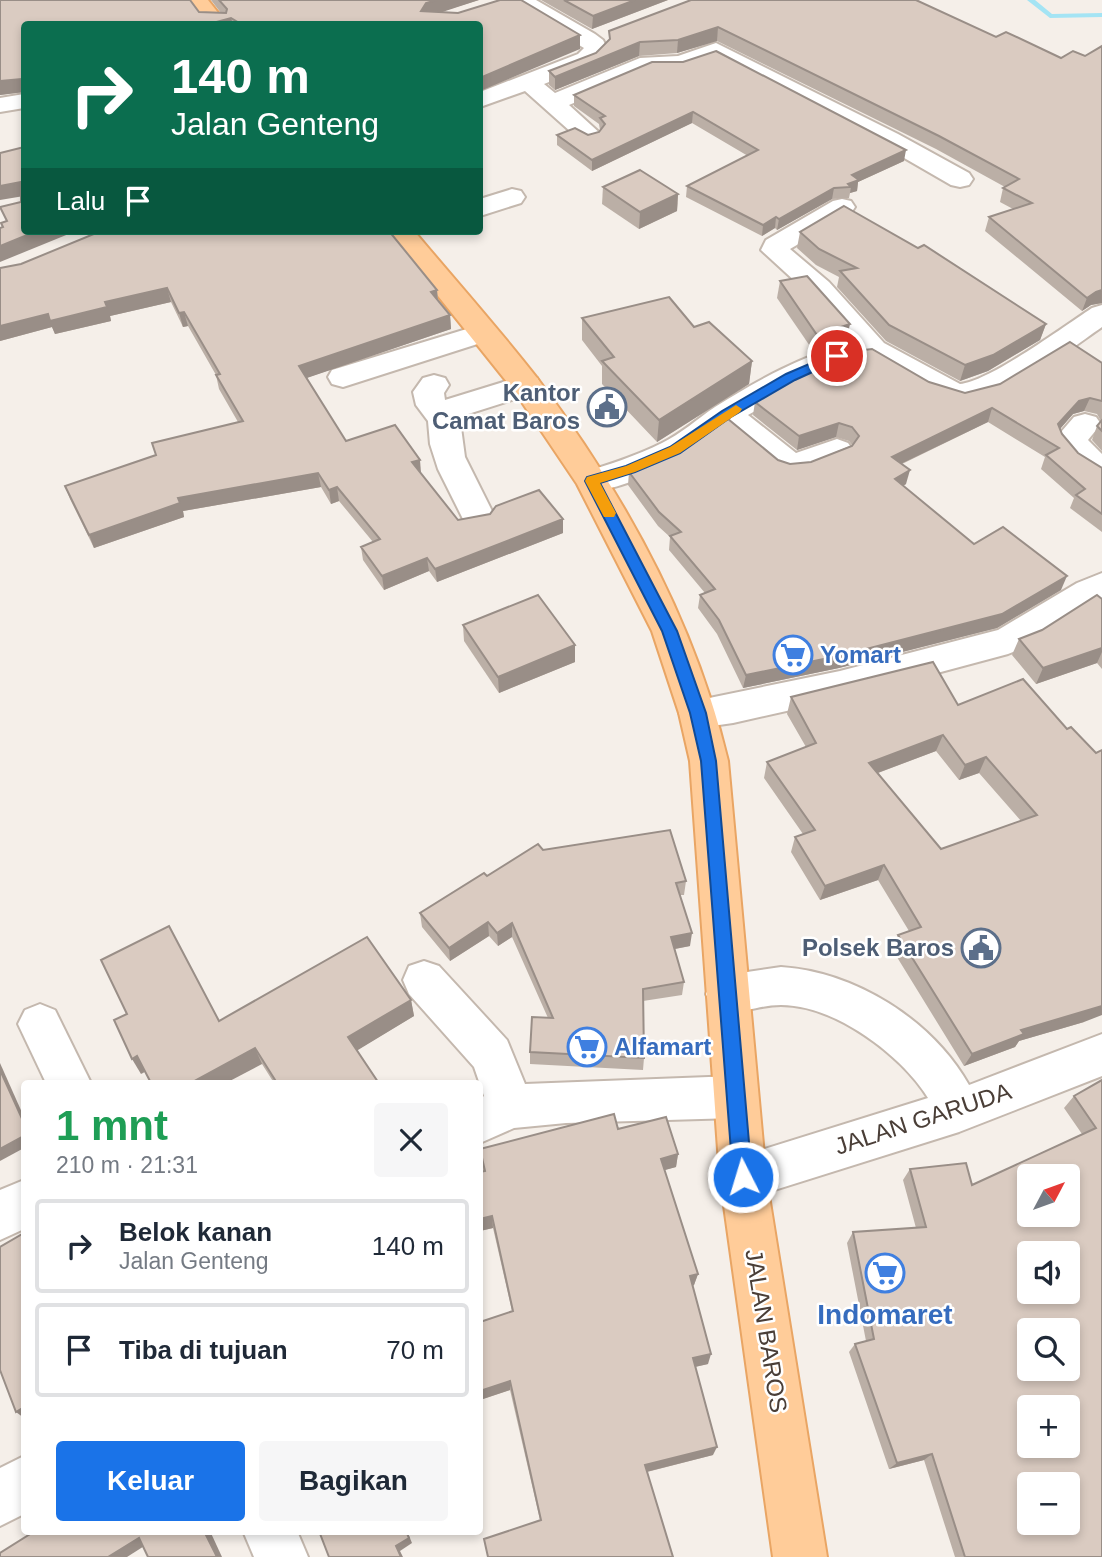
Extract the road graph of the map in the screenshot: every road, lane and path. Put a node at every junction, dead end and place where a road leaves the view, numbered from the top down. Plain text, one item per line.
1 (196, 0) edge
2 (509, 1) edge
3 (214, 21) edge
4 (612, 32) edge
5 (589, 41) junction
6 (526, 82) junction
7 (483, 99) edge
8 (21, 102) edge
9 (554, 102) junction
10 (0, 105) edge
11 (589, 135) edge
12 (960, 179) dead end
13 (512, 197) dead end
14 (842, 207) edge
15 (483, 219) edge
16 (403, 235) edge
17 (1102, 313) edge
18 (483, 333) junction
19 (874, 350) junction
20 (343, 377) dead end
21 (434, 385) dead end
22 (526, 385) junction
23 (727, 414) junction
24 (444, 418) junction
25 (1085, 424) dead end
26 (837, 450) edge
27 (1102, 470) edge
28 (592, 481) junction
29 (478, 517) edge
30 (1102, 586) edge
31 (698, 713) junction
32 (424, 980) dead end
33 (727, 994) junction
34 (40, 1024) dead end
35 (1102, 1055) edge
36 (68, 1080) edge
37 (735, 1097) junction
38 (959, 1110) junction
39 (495, 1114) edge
40 (743, 1177) junction
41 (21, 1205) edge
42 (0, 1216) edge
43 (21, 1485) edge
44 (0, 1499) edge
45 (272, 1535) edge
46 (281, 1557) edge
47 (800, 1557) edge

1 - 3 main road
2 - 5 street
4 - 5 street
5 - 6 street
6 - 7 street
6 - 9 street
8 - 10 street
9 - 11 street
9 - 12 street
13 - 15 street
14 - 19 street
16 - 18 main road, JALAN BAROS
17 - 19 street
18 - 20 street
18 - 22 main road, JALAN BAROS
19 - 23 street
21 - 24 street
22 - 24 street
22 - 28 main road, JALAN BAROS
23 - 26 street
23 - 28 street
24 - 29 street
25 - 27 street
28 - 31 main road, JALAN BAROS
30 - 31 street
31 - 33 main road, JALAN BAROS
32 - 39 street
33 - 37 main road, JALAN BAROS
33 - 38 street
34 - 36 street
35 - 38 street, JALAN GARUDA
37 - 39 street
37 - 40 main road, JALAN BAROS
38 - 40 street, JALAN GARUDA
40 - 47 main road, JALAN BAROS
41 - 42 street
43 - 44 street
45 - 46 street

